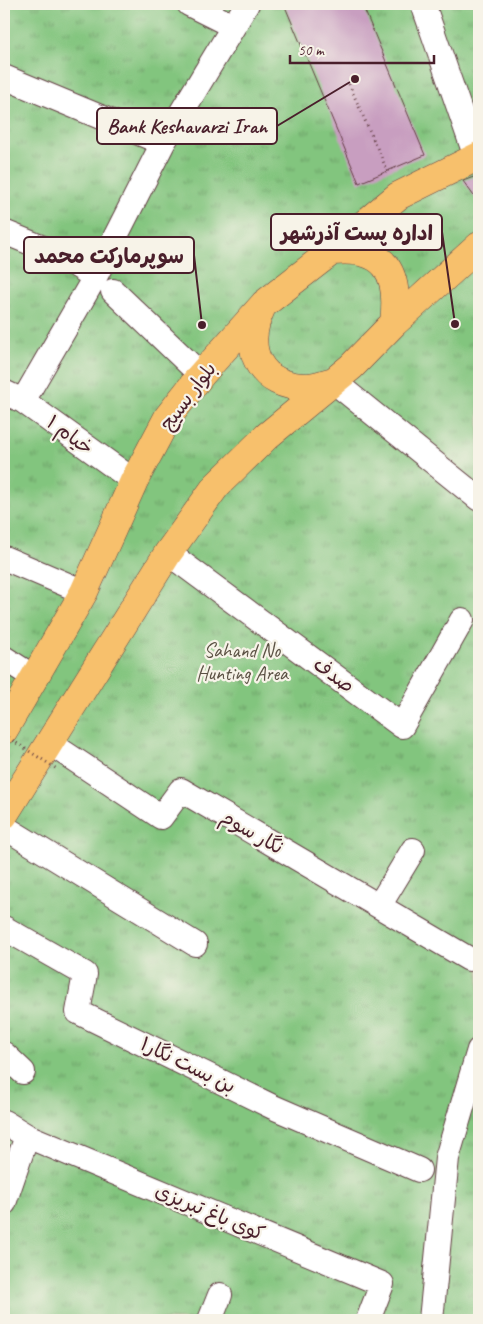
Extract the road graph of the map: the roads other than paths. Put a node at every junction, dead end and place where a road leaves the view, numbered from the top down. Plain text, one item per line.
1 (189, 4) edge
2 (247, 4) edge
3 (423, 4) edge
4 (233, 26) junction
5 (4, 77) edge
6 (163, 143) junction
7 (478, 157) edge
8 (4, 232) edge
9 (479, 246) edge
10 (332, 251) junction
11 (104, 284) junction
12 (264, 304) junction
13 (394, 322) junction
14 (201, 375) junction
15 (333, 381) junction
16 (13, 397) edge
17 (134, 481) junction
18 (479, 499) edge
19 (168, 552) junction
20 (4, 558) edge
21 (84, 592) junction
22 (462, 620) dead end
23 (4, 658) edge
24 (34, 678) junction
25 (4, 730) edge
26 (48, 742) junction
27 (4, 815) edge
28 (4, 827) edge
29 (413, 850) dead end
30 (379, 906) junction
31 (4, 928) edge
32 (195, 944) dead end
33 (469, 958) dead end
34 (479, 1050) edge
35 (4, 1054) edge
36 (23, 1072) dead end
37 (4, 1122) edge
38 (27, 1136) junction
39 (419, 1170) dead end
40 (4, 1203) edge
41 (220, 1295) dead end
42 (210, 1320) edge
43 (368, 1320) edge
44 (431, 1320) edge

1 - 4 street
2 - 4 street
3 - 7 street
4 - 6 street
5 - 6 street
6 - 11 street
7 - 10 main road, بلوار بسیج
8 - 11 street
9 - 13 main road
10 - 12 main road, بلوار بسیج
10 - 13 main road
11 - 14 street
11 - 16 street
12 - 14 main road, بلوار بسیج
12 - 15 main road
13 - 15 main road
14 - 17 main road, بلوار بسیج
15 - 18 street
15 - 19 main road
16 - 17 street, خیام ۱
17 - 21 main road, بلوار بسیج
19 - 22 street, صدف
19 - 26 main road
20 - 21 street
21 - 24 main road, بلوار بسیج
23 - 24 street
24 - 25 main road, بلوار بسیج
26 - 27 main road
26 - 30 street, نگار سوم
28 - 32 street
29 - 30 street
30 - 33 street, نگار سوم
31 - 39 street, بن بست نگار۱
34 - 44 street
35 - 36 street
37 - 38 street, کوی باغ تبریزی
38 - 40 street
38 - 43 street, کوی باغ تبریزی
41 - 42 street

